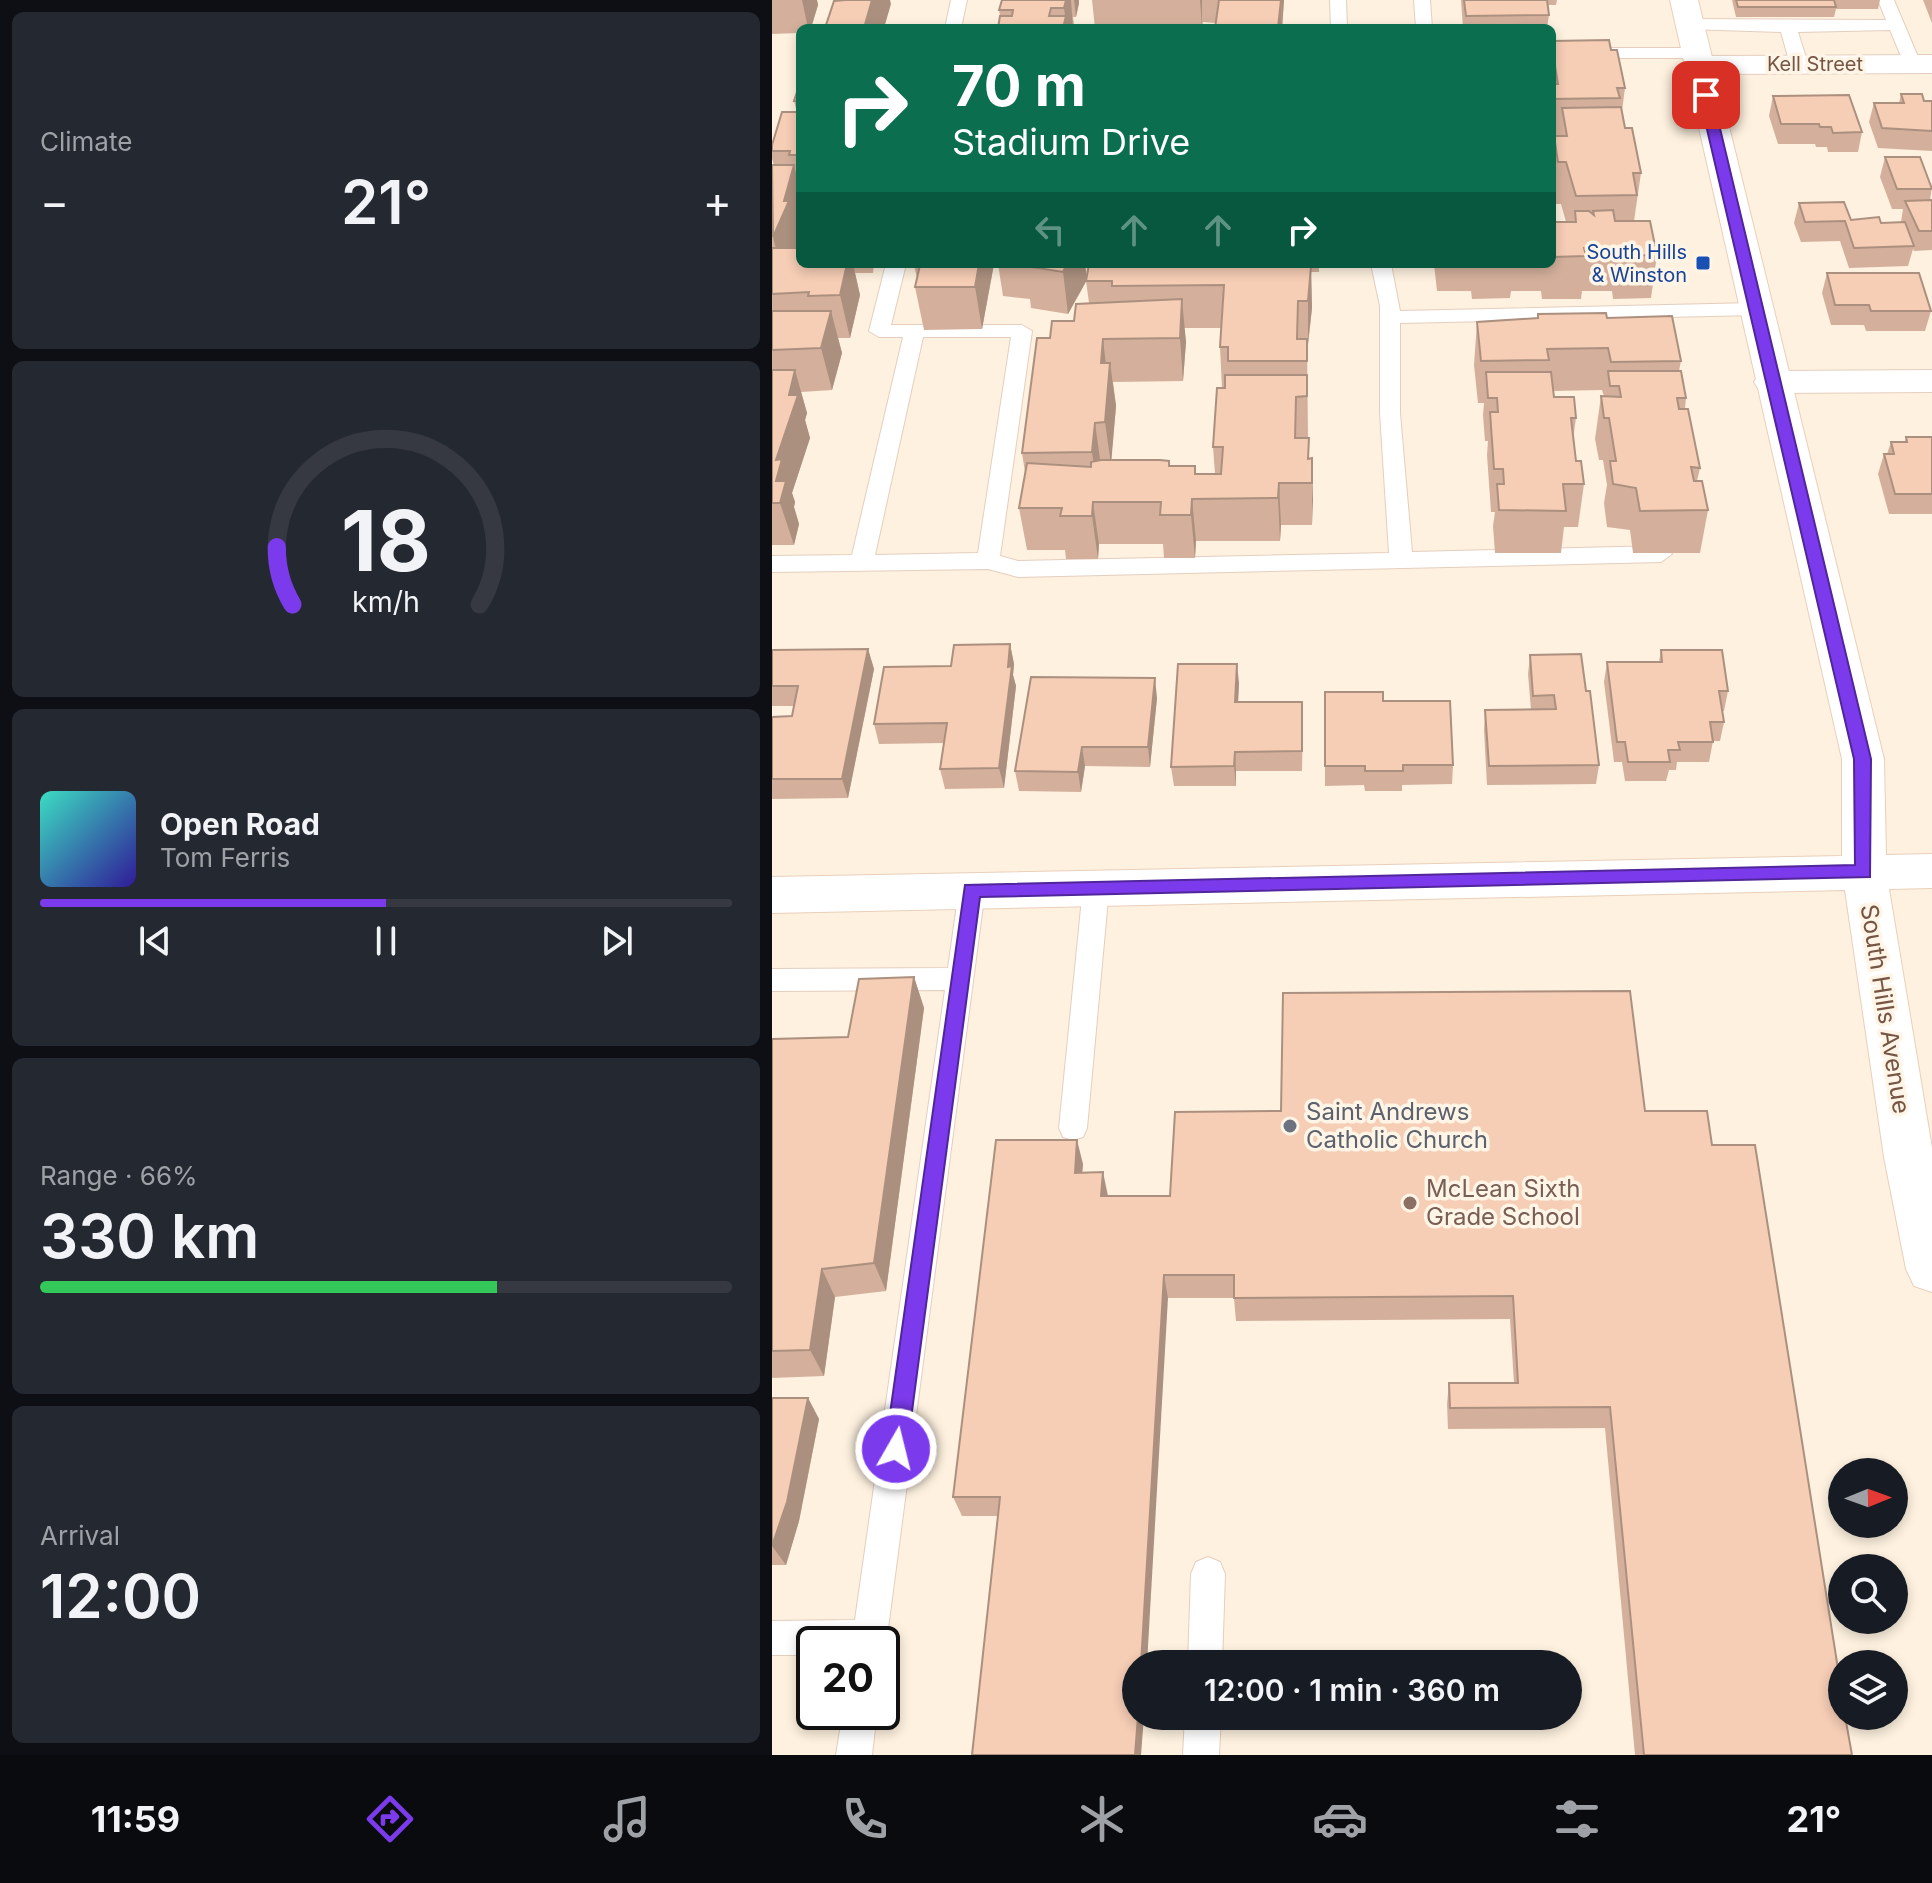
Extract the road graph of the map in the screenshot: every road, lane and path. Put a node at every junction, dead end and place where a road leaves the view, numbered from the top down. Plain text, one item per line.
1 (959, 0) edge
2 (1338, 0) edge
3 (1422, 0) edge
4 (1886, 0) edge
5 (954, 24) edge
6 (1339, 24) edge
7 (1424, 24) edge
8 (1897, 25) junction
9 (1788, 27) junction
10 (1692, 35) edge
11 (1556, 52) edge
12 (1799, 64) junction
13 (1922, 64) edge
14 (895, 268) edge
15 (1382, 268) edge
16 (1755, 309) junction
17 (1390, 317) junction
18 (914, 331) junction
19 (1932, 381) edge
20 (1771, 382) junction
21 (1661, 554) edge
22 (1401, 560) junction
23 (988, 561) junction
24 (862, 563) junction
25 (772, 564) edge
26 (1932, 871) edge
27 (1864, 872) junction
28 (1096, 888) junction
29 (972, 890) junction
30 (772, 895) edge
31 (960, 979) junction
32 (772, 980) edge
33 (1073, 1128) dead end
34 (1932, 1269) edge
35 (1208, 1574) dead end
36 (872, 1626) edge
37 (772, 1638) edge
38 (796, 1638) edge
39 (1205, 1650) edge
40 (857, 1730) edge
41 (1202, 1730) edge
42 (854, 1755) edge
43 (1201, 1755) edge

1 - 5 lane
2 - 6 lane
3 - 7 lane
4 - 8 lane
8 - 9 lane
8 - 13 lane
9 - 10 lane
9 - 12 lane
10 - 11 lane
10 - 12 street, Kell Street
10 - 16 street, South Hills Avenue
12 - 13 street, Kell Street
14 - 18 lane
15 - 17 lane
16 - 17 lane
16 - 20 street, South Hills Avenue
17 - 22 lane
18 - 23 lane
18 - 24 lane
19 - 20 street
20 - 27 street, South Hills Avenue
21 - 22 lane
22 - 23 lane
23 - 24 lane
24 - 25 lane
26 - 27 street
27 - 28 street
27 - 34 street, South Hills Avenue
28 - 29 street
28 - 33 lane
29 - 30 street
29 - 31 lane
31 - 32 lane
31 - 36 lane
35 - 39 lane
37 - 38 lane
40 - 42 lane
41 - 43 lane

